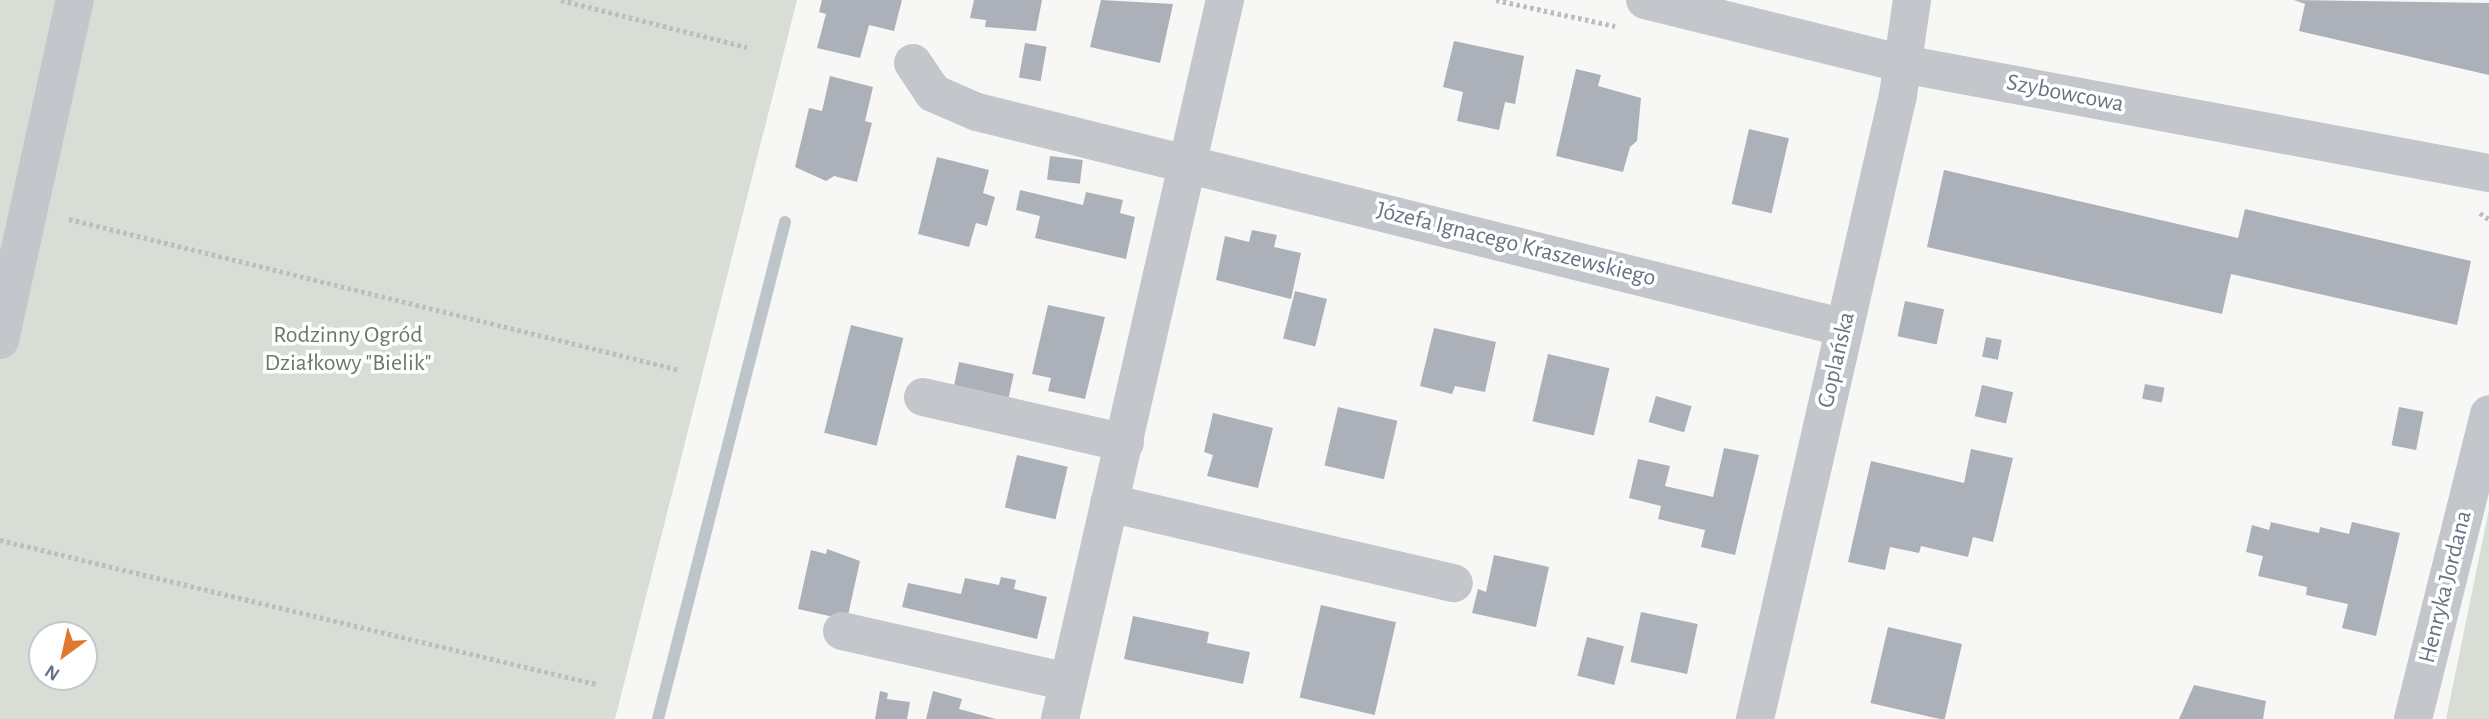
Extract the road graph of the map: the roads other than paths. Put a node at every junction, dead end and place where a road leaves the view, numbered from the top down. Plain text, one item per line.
1 (75, 0) edge
2 (1225, 0) edge
3 (1645, 0) edge
4 (1912, 0) edge
5 (913, 63) dead end
6 (1903, 64) junction
7 (1188, 160) junction
8 (2489, 173) edge
9 (1845, 328) junction
10 (0, 340) edge
11 (923, 397) dead end
12 (2489, 414) edge
13 (1125, 443) junction
14 (1110, 503) junction
15 (1454, 583) dead end
16 (842, 631) dead end
17 (1068, 682) junction
18 (1060, 719) edge
19 (1755, 719) edge
20 (2413, 719) edge

1 - 10 street
2 - 7 street
3 - 6 street, Szybowcowa
4 - 6 street, Goplańska
5 - 7 street, Józefa Ignacego Kraszewskiego
6 - 8 street, Szybowcowa
6 - 9 street, Goplańska
7 - 9 street, Józefa Ignacego Kraszewskiego
7 - 13 street
9 - 19 street, Goplańska
11 - 13 street
12 - 20 street, Henryka Jordana
13 - 14 street
14 - 15 street
14 - 17 street
16 - 17 street
17 - 18 street

